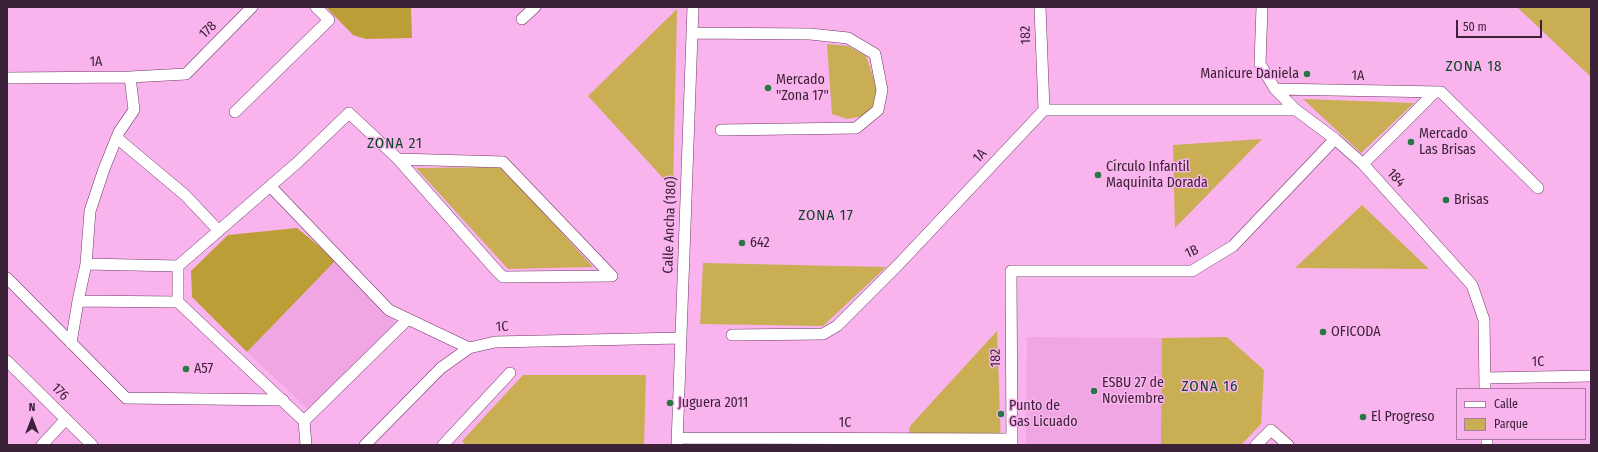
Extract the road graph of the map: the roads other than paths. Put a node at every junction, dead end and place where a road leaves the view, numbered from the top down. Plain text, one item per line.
1 (252, 7) edge
2 (316, 7) edge
3 (535, 7) edge
4 (693, 7) edge
5 (1040, 7) edge
6 (1262, 7) edge
7 (522, 19) dead end
8 (692, 33) junction
9 (186, 74) joint
10 (130, 77) junction
11 (7, 78) edge
12 (1275, 89) junction
13 (1438, 92) junction
14 (1044, 110) junction
15 (1296, 110) junction
16 (234, 112) dead end
17 (721, 130) dead end
18 (117, 138) junction
19 (1335, 139) junction
20 (398, 159) junction
21 (1363, 164) junction
22 (271, 187) junction
23 (1538, 188) dead end
24 (219, 231) junction
25 (86, 264) junction
26 (178, 266) junction
27 (1011, 272) joint
28 (7, 278) edge
29 (78, 301) junction
30 (178, 302) junction
31 (408, 319) junction
32 (732, 336) dead end
33 (681, 338) junction
34 (71, 343) junction
35 (469, 348) junction
36 (7, 361) edge
37 (510, 373) dead end
38 (1591, 376) edge
39 (1485, 384) edge
40 (283, 400) junction
41 (66, 419) junction
42 (304, 421) junction
43 (678, 441) edge
44 (1012, 442) edge
45 (445, 444) edge
46 (42, 445) edge
47 (92, 445) edge
48 (306, 445) edge
49 (364, 445) edge
50 (1256, 445) edge
51 (1288, 445) edge

1 - 9 street, 178
2 - 16 street
3 - 7 street
4 - 8 street, Calle Ancha (180)
5 - 14 street, 182
6 - 12 street, 184
8 - 17 street
8 - 33 street, Calle Ancha (180)
9 - 10 street, 1A
10 - 11 street, 1A
10 - 18 street
12 - 13 street, 1A
12 - 15 street, 184
13 - 21 street
13 - 23 street
14 - 15 street
14 - 32 street, 1A
15 - 19 street, 184
18 - 24 street
18 - 25 street
19 - 21 street, 184
19 - 27 street, 1B
20 - 20 street
20 - 22 street
21 - 39 street, 184
22 - 24 street
22 - 31 street
24 - 26 street
25 - 26 street
25 - 29 street
26 - 30 street
27 - 44 street, 182
28 - 34 street
29 - 30 street
29 - 34 street
30 - 40 street
31 - 35 street
31 - 42 street
33 - 35 street, 1C
33 - 43 street, Calle Ancha (180)
34 - 40 street
35 - 49 street, 1C
36 - 41 street, 176
37 - 45 street
38 - 39 street, 1C
40 - 42 street
41 - 46 street
41 - 47 street, 176
42 - 48 street
43 - 44 street, 1C
50 - 51 street

